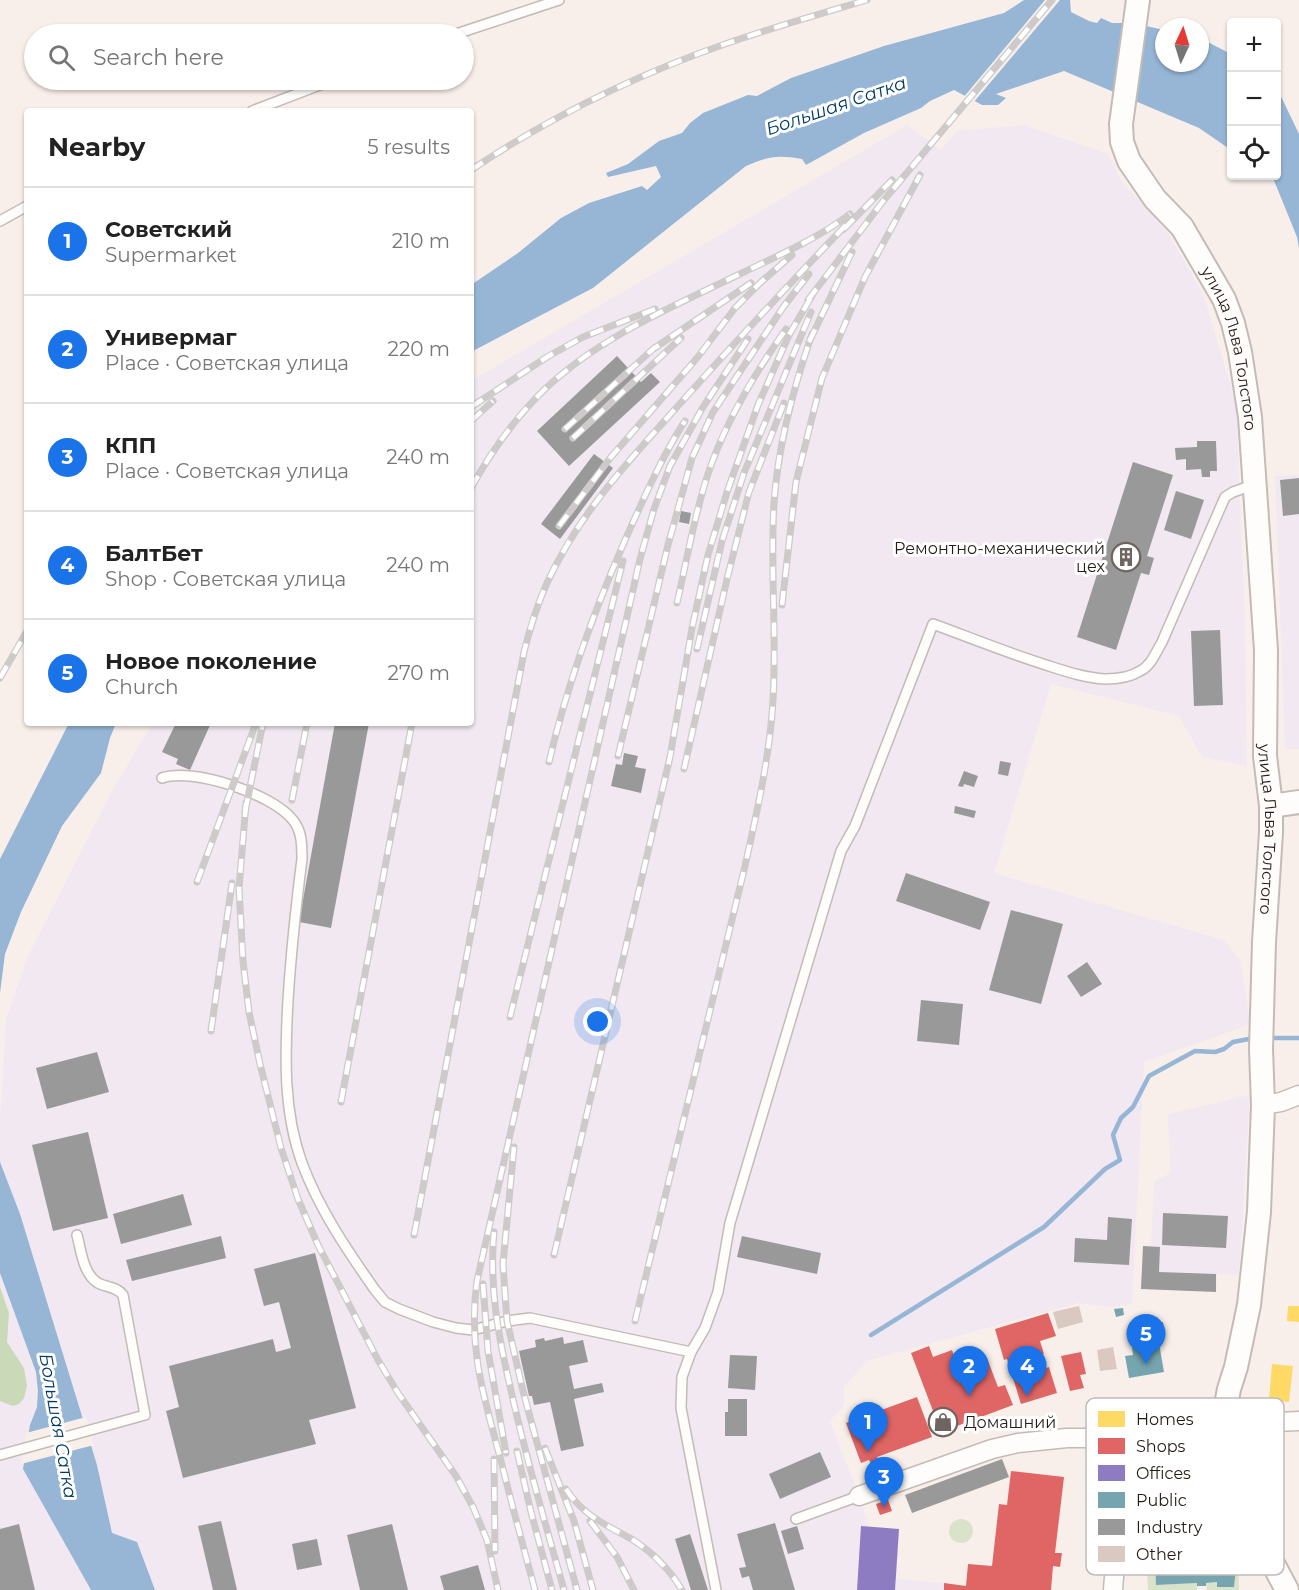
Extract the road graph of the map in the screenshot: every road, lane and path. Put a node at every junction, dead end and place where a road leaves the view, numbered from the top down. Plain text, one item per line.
1 (559, 0) edge
2 (1138, 0) edge
3 (474, 28) edge
4 (307, 90) edge
5 (260, 108) edge
6 (24, 208) edge
7 (0, 221) edge
8 (1256, 484) junction
9 (162, 778) dead end
10 (1299, 802) edge
11 (1271, 806) junction
12 (1299, 1095) edge
13 (1263, 1105) junction
14 (77, 1235) dead end
15 (691, 1352) junction
16 (1227, 1398) edge
17 (1284, 1421) edge
18 (1299, 1421) edge
19 (1086, 1438) edge
20 (0, 1455) edge
21 (859, 1496) joint
22 (796, 1519) dead end
23 (1114, 1575) edge
24 (1279, 1575) edge
25 (716, 1590) edge
26 (1113, 1590) edge
27 (1287, 1590) edge

1 - 3 lane
2 - 8 street, улица Льва Толстого
4 - 5 lane
6 - 7 lane
8 - 11 street, улица Льва Толстого
8 - 15 lane
9 - 15 lane
10 - 11 street
11 - 13 street, улица Льва Толстого
12 - 13 street
13 - 16 street, улица Льва Толстого
14 - 20 lane
15 - 25 lane
17 - 18 street
19 - 21 street
21 - 22 lane
23 - 26 street
24 - 27 street, улица Льва Толстого

